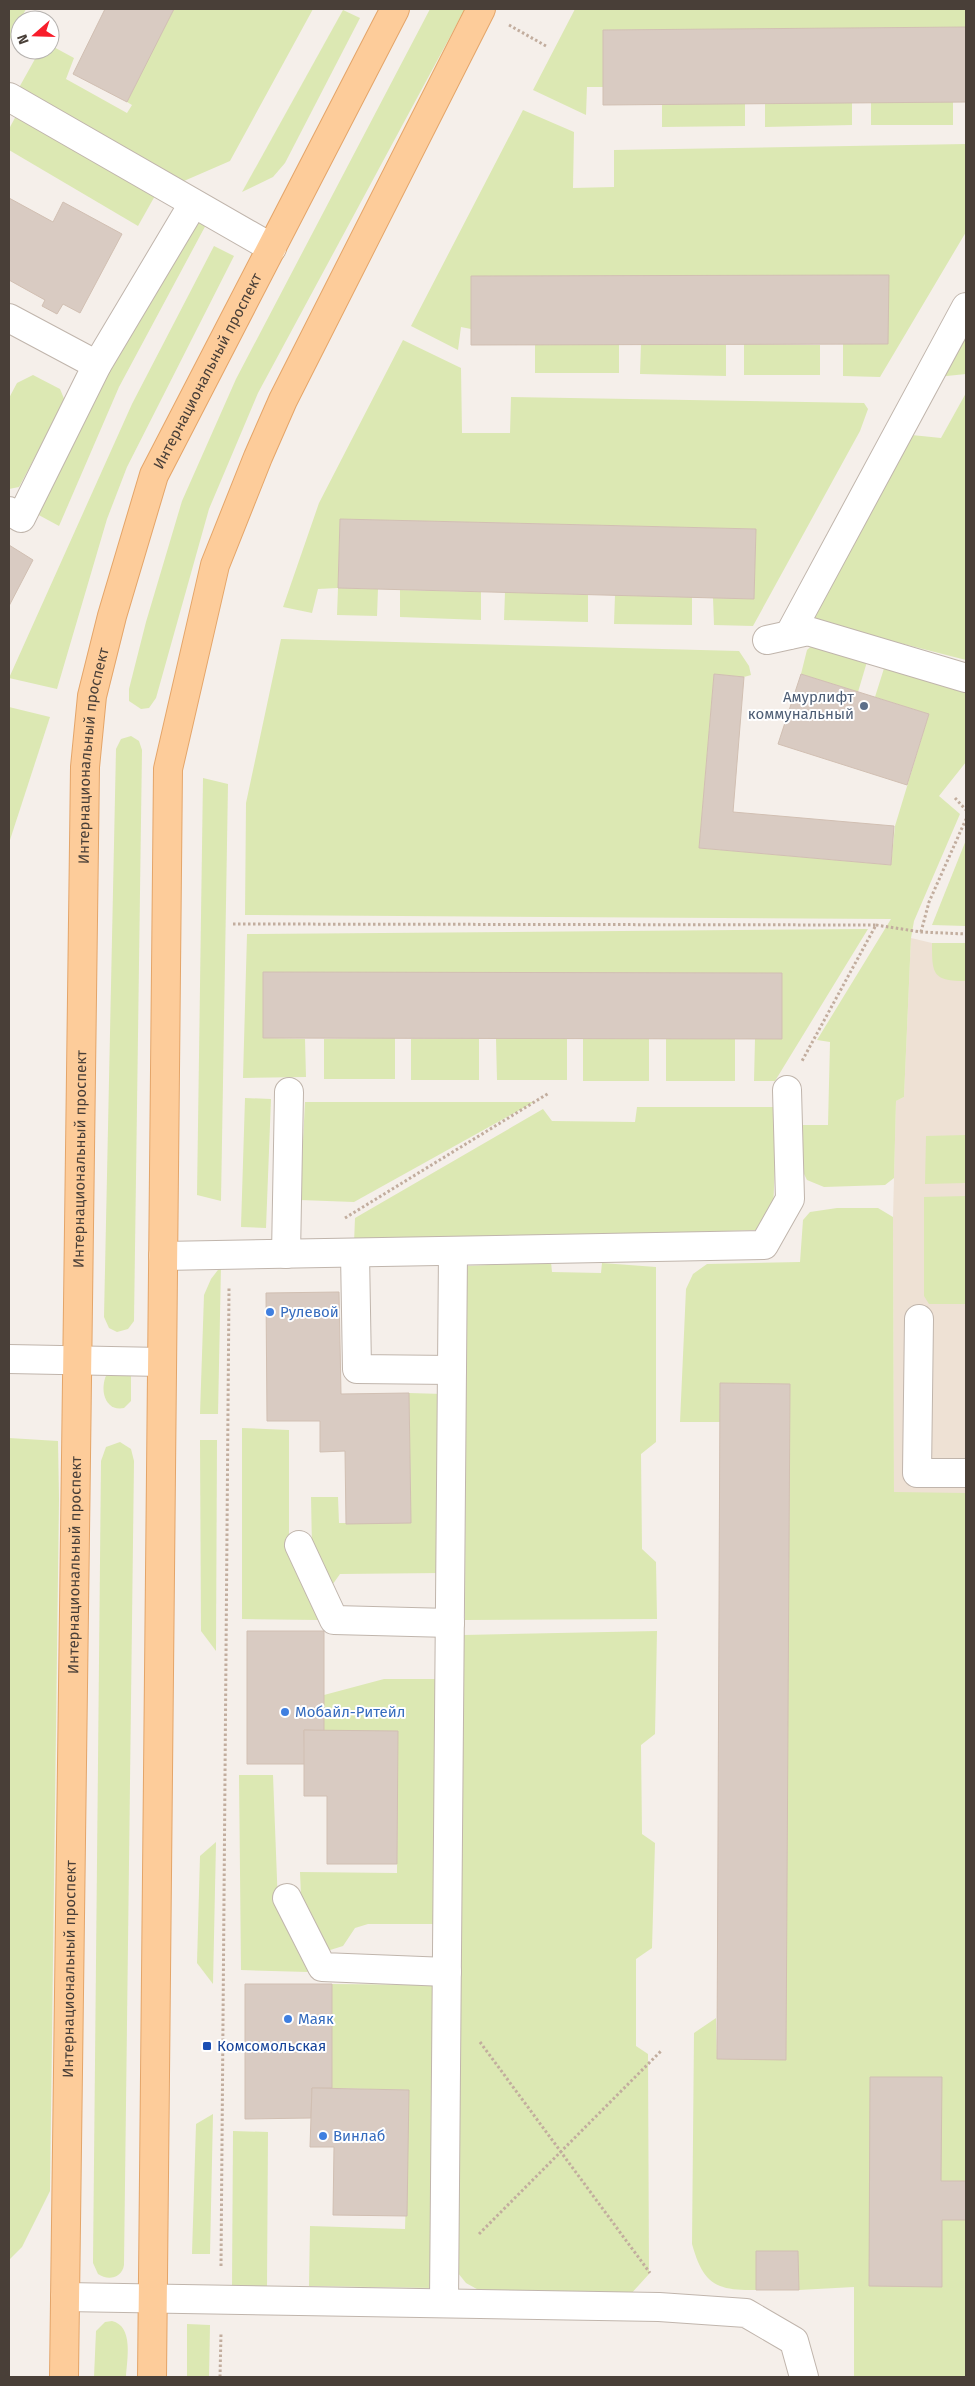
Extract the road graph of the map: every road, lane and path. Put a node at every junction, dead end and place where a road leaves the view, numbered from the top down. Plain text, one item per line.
1 (395, 9) edge
2 (481, 9) edge
3 (546, 46) dead end
4 (9, 97) edge
5 (192, 204) junction
6 (272, 248) junction
7 (966, 307) edge
8 (9, 318) edge
9 (97, 365) junction
10 (9, 511) edge
11 (966, 678) edge
12 (955, 798) dead end
13 (966, 810) edge
14 (966, 819) edge
15 (233, 924) dead end
16 (876, 925) junction
17 (921, 932) junction
18 (966, 934) edge
19 (786, 1090) joint
20 (289, 1092) dead end
21 (549, 1092) dead end
22 (337, 1223) dead end
23 (453, 1252) junction
24 (355, 1253) junction
25 (230, 1254) junction
26 (286, 1254) junction
27 (163, 1256) junction
28 (919, 1319) dead end
29 (9, 1359) edge
30 (77, 1360) junction
31 (162, 1362) junction
32 (452, 1370) junction
33 (966, 1473) edge
34 (299, 1545) dead end
35 (450, 1623) junction
36 (287, 1898) dead end
37 (447, 1984) junction
38 (662, 2050) dead end
39 (561, 2152) junction
40 (445, 2268) junction
41 (653, 2277) dead end
42 (65, 2297) junction
43 (153, 2299) junction
44 (221, 2300) junction
45 (444, 2302) junction
46 (64, 2377) edge
47 (152, 2377) edge
48 (220, 2377) edge
49 (804, 2377) edge

1 - 6 main road, Интернациональный проспект
2 - 3 path
2 - 27 main road
4 - 5 street
5 - 6 street
5 - 9 street
6 - 30 main road, Интернациональный проспект
7 - 11 street
8 - 9 street
9 - 10 street
12 - 13 path
14 - 17 path
15 - 16 path
16 - 17 path
16 - 19 path
17 - 18 path
19 - 23 street
20 - 26 street
21 - 22 path
23 - 24 street
23 - 32 street
24 - 26 street
24 - 32 street
25 - 26 street
25 - 27 street
25 - 44 path
27 - 31 main road
28 - 33 street
29 - 30 street
30 - 31 street
30 - 42 main road, Интернациональный проспект
31 - 43 main road
32 - 35 street
34 - 35 street
35 - 37 street
36 - 37 street
37 - 39 path
37 - 40 street
38 - 39 path
39 - 40 path
39 - 41 path
40 - 45 street
42 - 43 street
42 - 46 main road, Интернациональный проспект
43 - 44 street
43 - 47 main road
44 - 45 street
44 - 48 path
45 - 49 street

